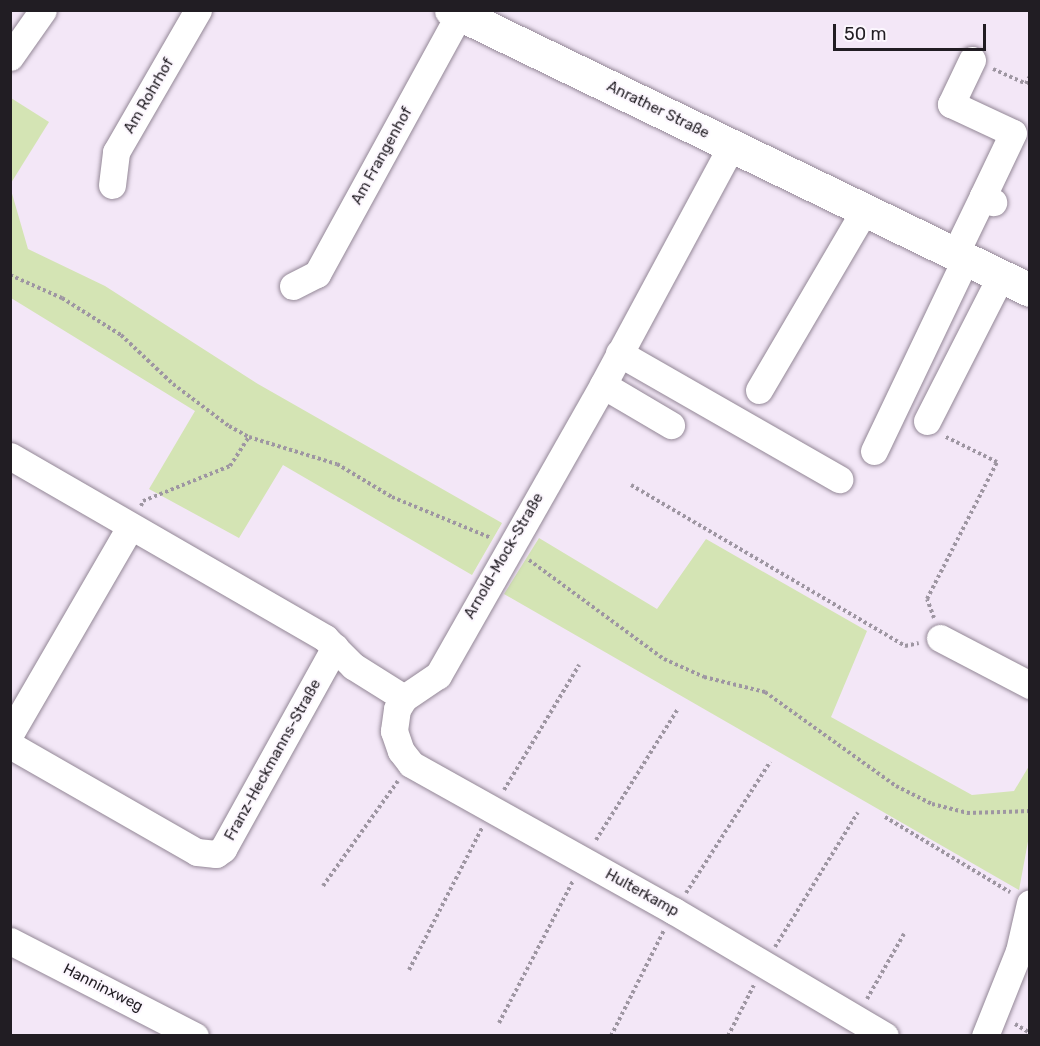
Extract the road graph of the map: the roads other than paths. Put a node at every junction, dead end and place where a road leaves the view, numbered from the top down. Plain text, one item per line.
1 (43, 10) edge
2 (198, 10) edge
3 (455, 13) edge
4 (10, 57) edge
5 (972, 60) road end
6 (732, 145) junction
7 (112, 185) dead end
8 (865, 208) junction
9 (961, 256) junction
10 (1015, 283) edge
11 (293, 286) dead end
12 (619, 353) junction
13 (603, 385) junction
14 (759, 390) dead end
15 (671, 425) dead end
16 (931, 426) road end
17 (874, 451) dead end
18 (10, 456) edge
19 (839, 479) dead end
20 (130, 527) junction
21 (940, 638) road end
22 (335, 647) junction
23 (1029, 685) edge
24 (404, 698) junction
25 (10, 734) edge
26 (10, 745) edge
27 (1029, 903) edge
28 (10, 941) edge
29 (195, 1035) edge
30 (885, 1035) edge
31 (985, 1035) edge

1 - 4 street
2 - 7 street, Am Rohrhof
3 - 6 main road, Anrather Straße
3 - 11 street, Am Frangenhof
5 - 9 street
6 - 8 main road, Anrather Straße
6 - 12 street, Arnold-Mock-Straße
8 - 9 main road, Anrather Straße
8 - 14 street
9 - 10 main road, Anrather Straße
9 - 17 street
10 - 16 street
12 - 13 street, Arnold-Mock-Straße
12 - 19 street
13 - 15 street
13 - 24 street, Arnold-Mock-Straße
18 - 20 street
20 - 22 street
20 - 25 street
21 - 23 street
22 - 24 street
22 - 26 street, Franz-Heckmanns-Straße
24 - 30 street, Hulterkamp
27 - 31 street
28 - 29 street, Hanninxweg

